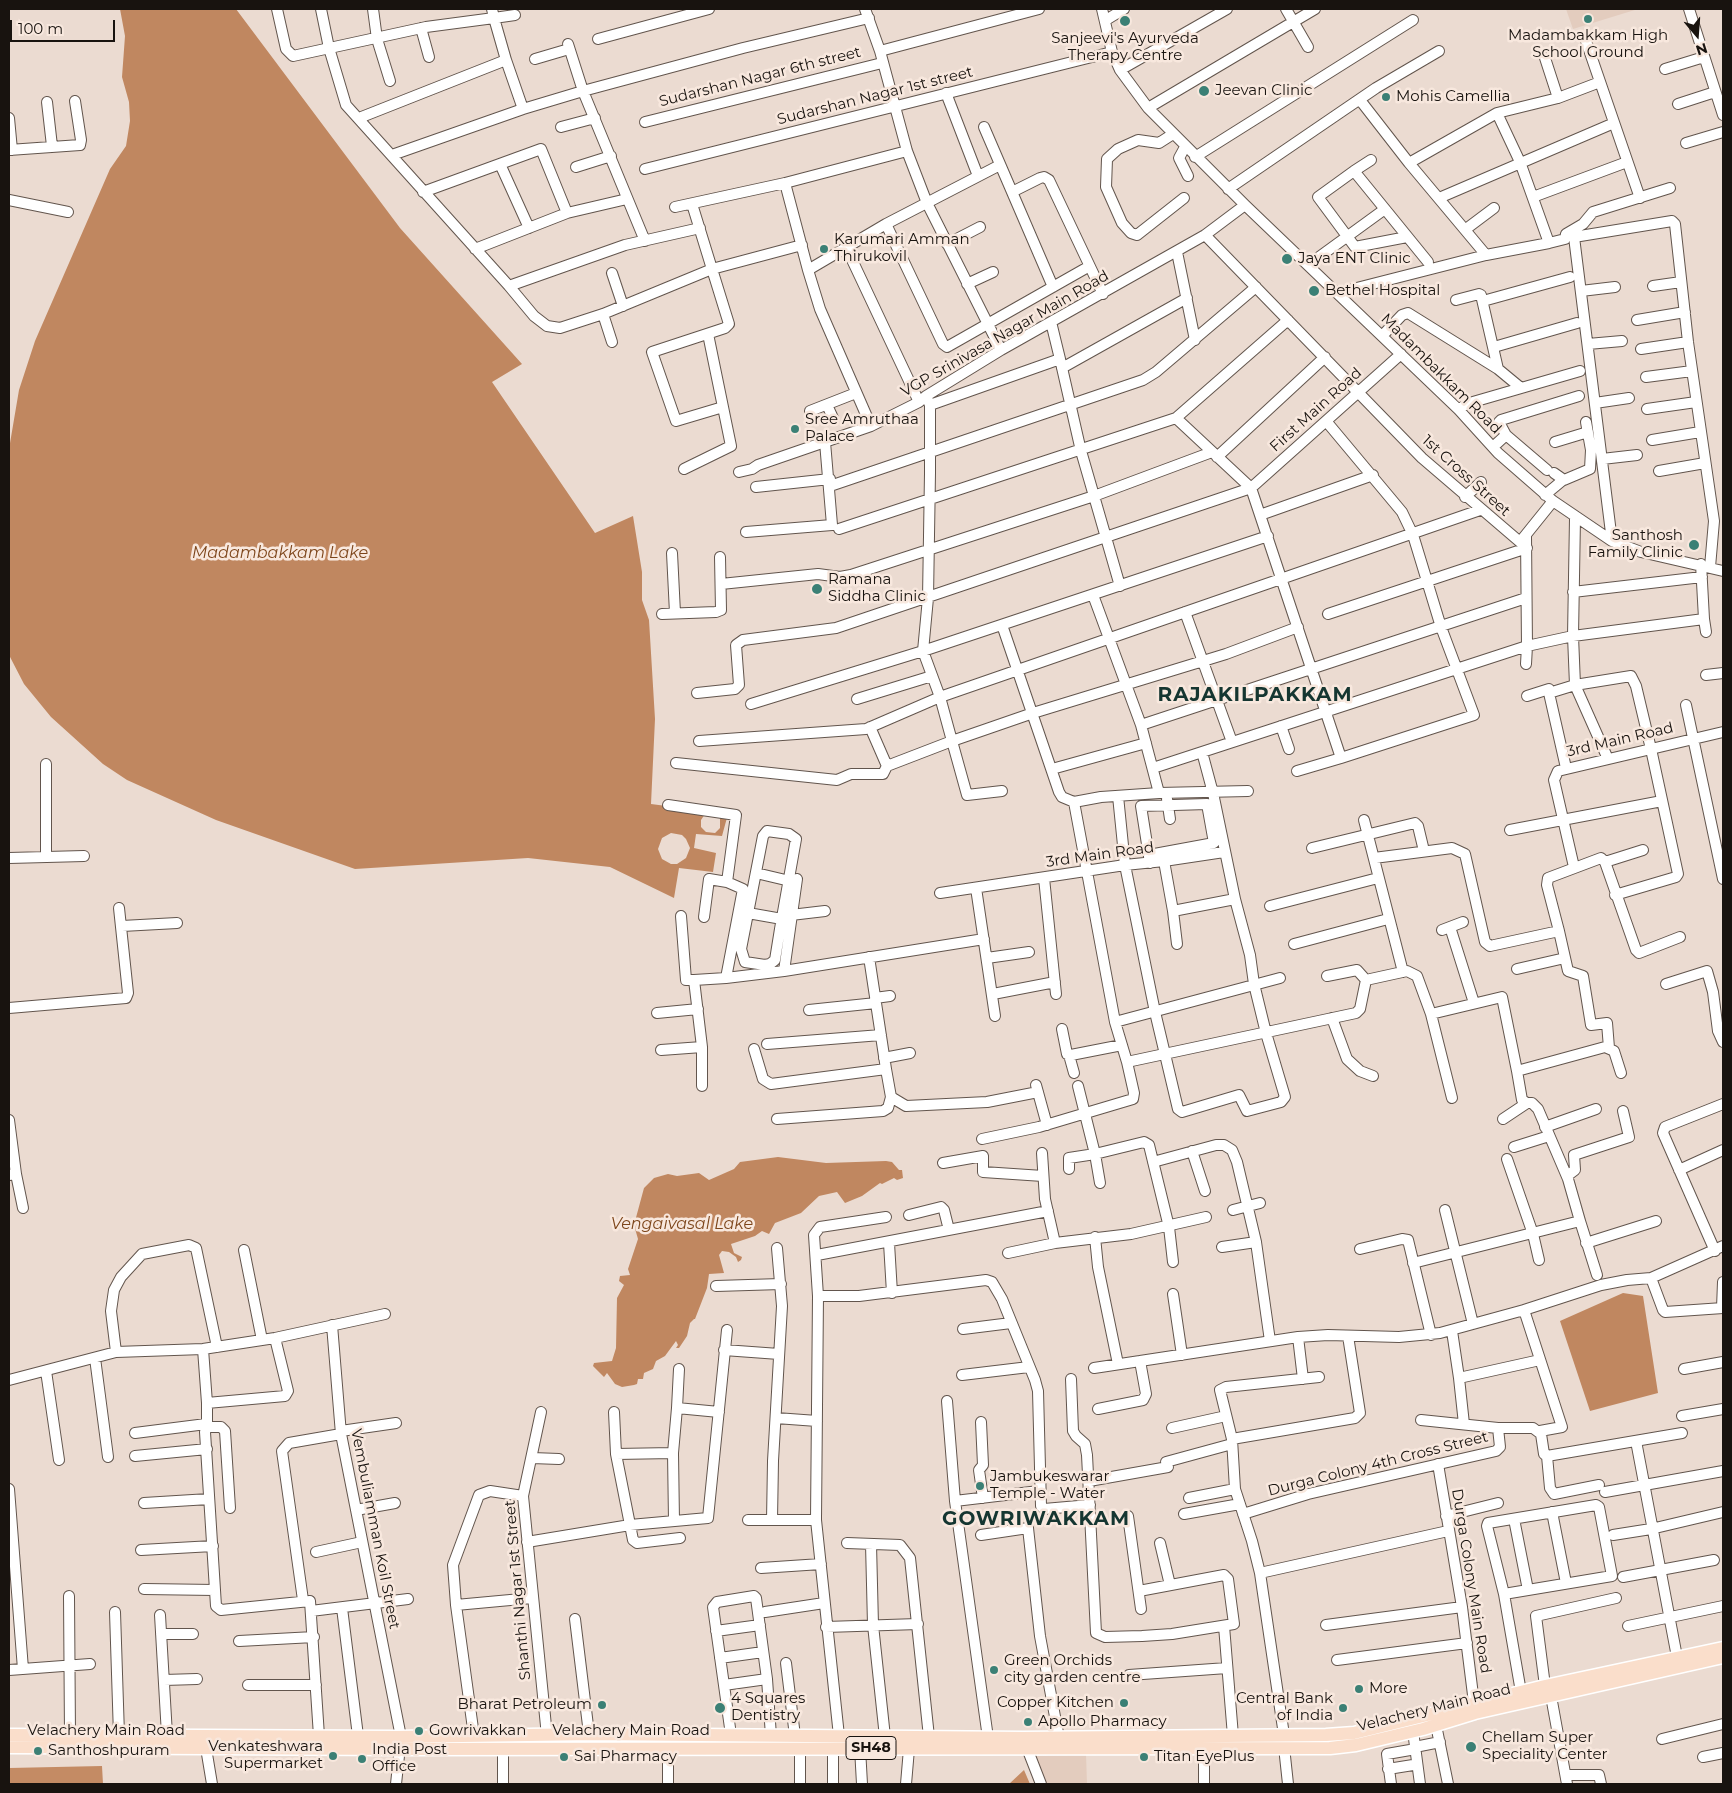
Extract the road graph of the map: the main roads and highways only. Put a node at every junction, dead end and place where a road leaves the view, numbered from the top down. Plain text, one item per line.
1 (1723, 1648) edge
2 (1723, 1657) edge
3 (1548, 1691) junction
4 (9, 1735) edge
5 (1284, 1741) junction
6 (798, 1742) junction
7 (836, 1742) junction
8 (401, 1743) junction
9 (1025, 1744) junction
10 (9, 1747) edge

1 - 3 main road, Velachery Main Road / SH48
2 - 3 main road, Velachery Main Road / SH48
3 - 5 main road, Velachery Main Road / SH48
3 - 5 main road, Velachery Main Road / SH48
4 - 8 main road, Velachery Main Road / SH48
5 - 9 main road, Velachery Main Road / SH48
5 - 9 main road, Velachery Main Road / SH48
6 - 7 main road, Velachery Main Road / SH48
6 - 8 main road, Velachery Main Road / SH48
6 - 8 main road, Velachery Main Road / SH48
7 - 9 main road, Velachery Main Road / SH48
7 - 9 main road, Velachery Main Road / SH48
8 - 10 main road, Velachery Main Road / SH48

